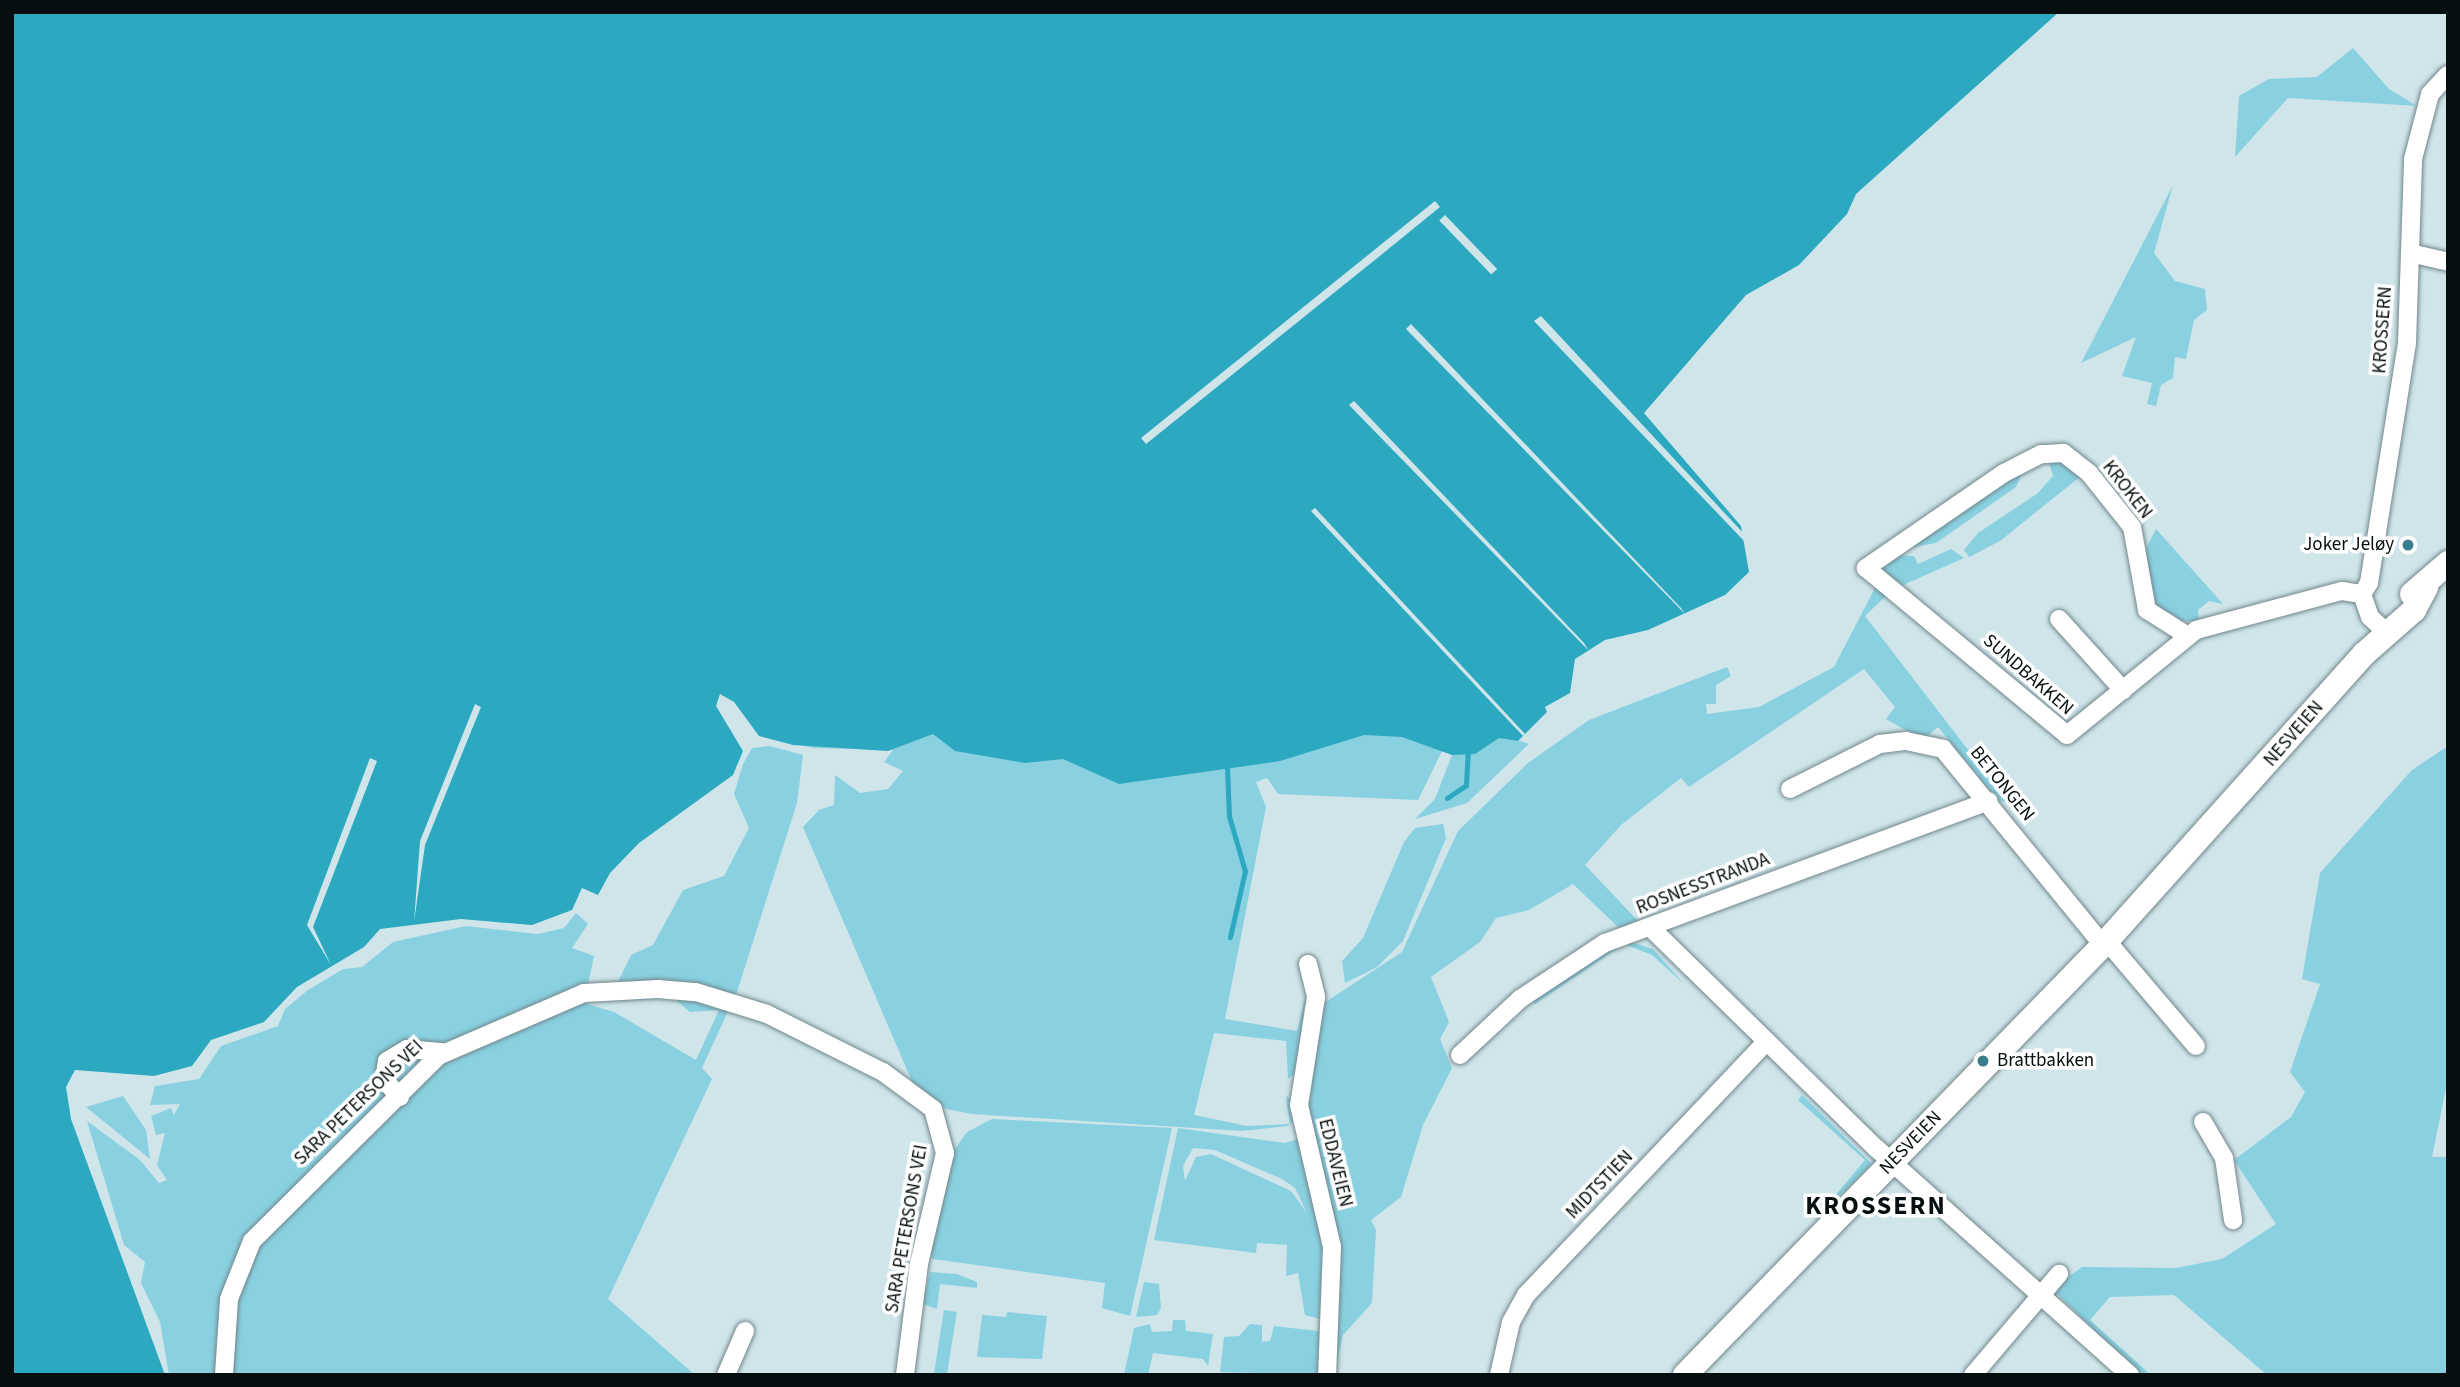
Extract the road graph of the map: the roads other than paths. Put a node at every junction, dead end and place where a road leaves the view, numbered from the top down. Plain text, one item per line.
1 (2448, 75) edge
2 (2410, 253) junction
3 (2448, 262) edge
4 (2051, 452) joint
5 (2448, 563) edge
6 (2362, 594) junction
7 (2059, 619) dead end
8 (2391, 626) junction
9 (2188, 636) junction
10 (2123, 690) junction
11 (1790, 789) dead end
12 (1989, 802) junction
13 (1651, 928) junction
14 (2104, 943) junction
15 (1308, 964) dead end
16 (1764, 1044) junction
17 (2196, 1045) dead end
18 (443, 1052) junction
19 (1460, 1055) dead end
20 (400, 1097) junction
21 (2203, 1122) dead end
22 (1892, 1161) junction
23 (2233, 1220) dead end
24 (2060, 1274) dead end
25 (2041, 1296) junction
26 (745, 1331) dead end
27 (224, 1375) edge
28 (726, 1375) edge
29 (905, 1375) edge
30 (1327, 1375) edge
31 (1499, 1375) edge
32 (1685, 1375) edge
33 (1973, 1375) edge
34 (2130, 1375) edge

1 - 2 street, KROSSERN
2 - 3 street
2 - 6 street, KROSSERN
4 - 9 street, KROKEN
4 - 10 street, SUNDBAKKEN
5 - 8 main road, NESVEIEN
6 - 8 street
6 - 9 street, SUNDBAKKEN
7 - 10 street
8 - 14 main road, NESVEIEN
9 - 10 street, SUNDBAKKEN
11 - 12 street, BETONGEN
12 - 13 street, ROSNESSTRANDA
12 - 14 street, BETONGEN
13 - 16 street
13 - 19 street, ROSNESSTRANDA
14 - 17 street
14 - 22 main road, NESVEIEN
15 - 30 street, EDDAVEIEN
16 - 22 street
16 - 31 street, MIDTSTIEN
18 - 20 street, SARA PETERSONS VEI
18 - 20 street
18 - 29 street, SARA PETERSONS VEI
20 - 27 street, SARA PETERSONS VEI
21 - 23 street
22 - 25 street
22 - 32 main road, NESVEIEN
24 - 25 street
25 - 33 street
25 - 34 street
26 - 28 street

